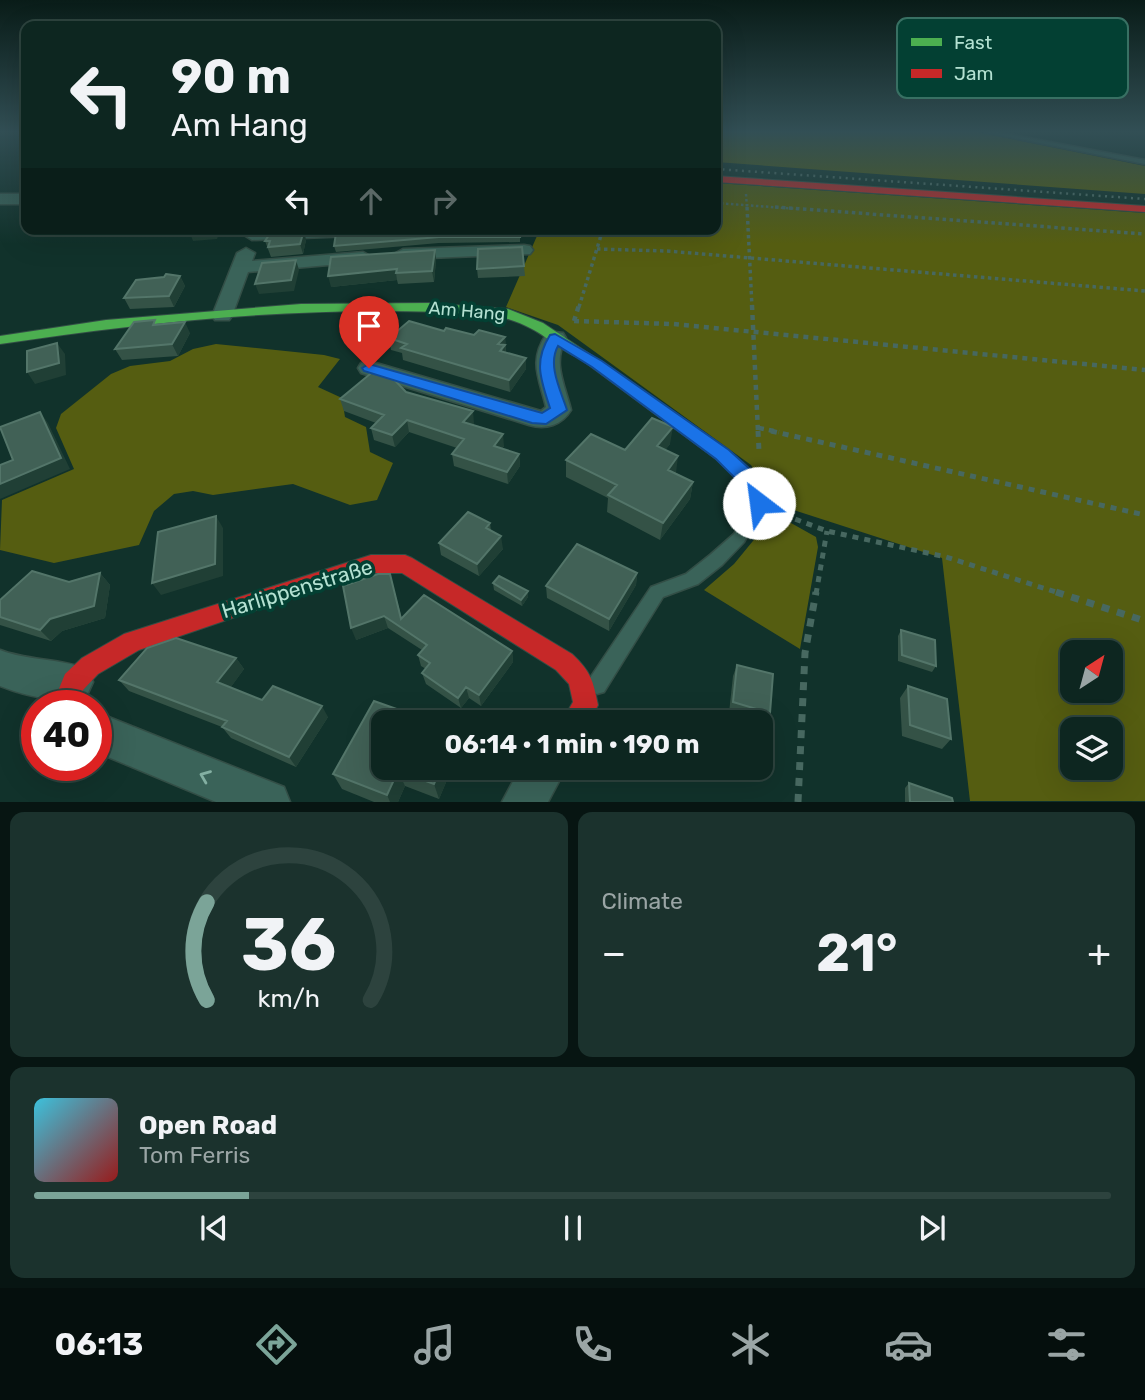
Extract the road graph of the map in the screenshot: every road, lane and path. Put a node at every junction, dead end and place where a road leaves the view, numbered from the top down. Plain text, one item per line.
1 (721, 179) edge
2 (745, 181) junction
3 (21, 199) edge
4 (0, 200) edge
5 (721, 203) edge
6 (747, 205) junction
7 (1145, 209) edge
8 (1145, 234) edge
9 (252, 235) edge
10 (601, 235) edge
11 (597, 249) junction
12 (524, 250) edge
13 (750, 259) junction
14 (242, 267) junction
15 (1145, 291) edge
16 (222, 316) junction
17 (754, 332) junction
18 (555, 338) junction
19 (0, 340) edge
20 (369, 368) dead end
21 (1145, 370) edge
22 (759, 428) junction
23 (759, 453) dead end
24 (759, 503) junction
25 (1145, 515) edge
26 (827, 531) junction
27 (1145, 621) edge
28 (0, 668) edge
29 (60, 690) edge
30 (74, 690) edge
31 (586, 705) junction
32 (583, 710) edge
33 (112, 739) edge
34 (537, 780) edge
35 (268, 802) edge
36 (523, 802) edge
37 (798, 802) edge

1 - 2 street
2 - 6 path
2 - 7 street
3 - 4 street
5 - 6 path
6 - 8 path
6 - 13 path
9 - 14 street
10 - 11 path
11 - 13 path
11 - 17 path
12 - 14 street
13 - 15 path
13 - 17 path
14 - 16 street
16 - 18 street, Am Hang
16 - 19 street, Am Hang
17 - 21 path
17 - 22 path
18 - 20 street
18 - 24 street
22 - 23 path
22 - 25 path
24 - 26 path
24 - 31 lane
26 - 27 path
26 - 37 path
28 - 29 street, Harlippenstraße
30 - 31 street, Harlippenstraße
31 - 32 street
35 -> 33 street
34 - 36 street

